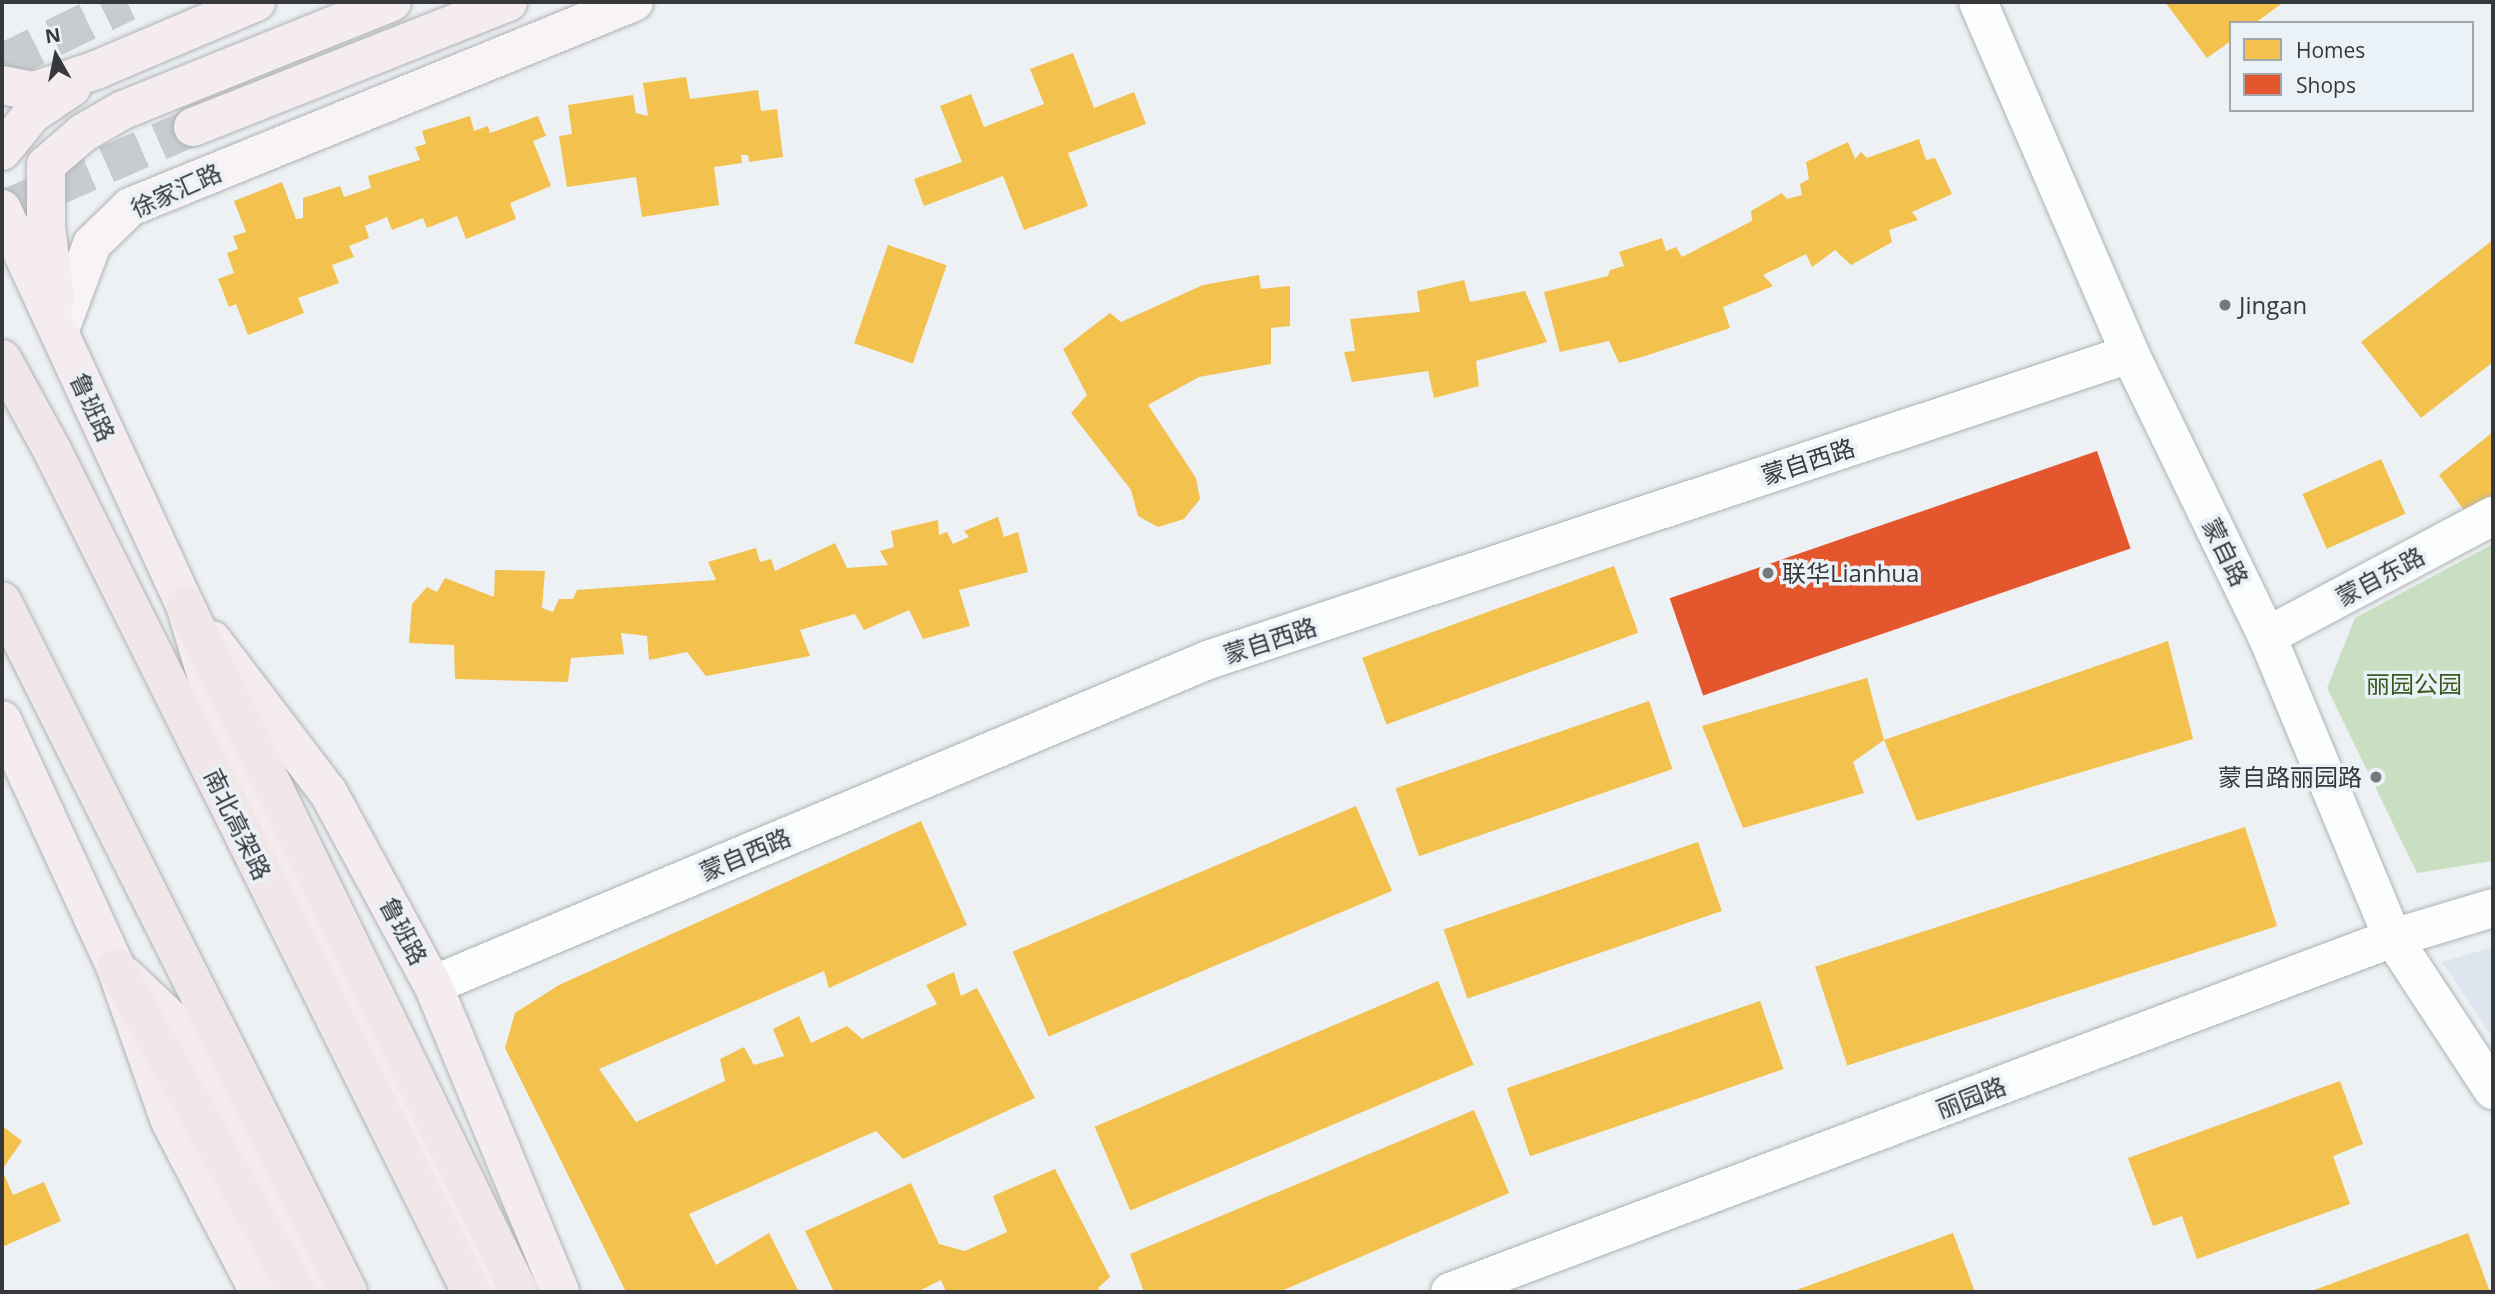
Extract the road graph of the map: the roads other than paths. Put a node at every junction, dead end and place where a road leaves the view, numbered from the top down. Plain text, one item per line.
1 (256, 2) edge
2 (392, 2) edge
3 (508, 2) edge
4 (634, 2) edge
5 (1978, 2) edge
6 (96, 70) junction
7 (2, 85) edge
8 (193, 127) tunnel mouth
9 (2, 151) edge
10 (2, 209) edge
11 (59, 332) junction
12 (2130, 354) junction
13 (2, 359) edge
14 (2493, 516) edge
15 (2, 601) edge
16 (185, 605) junction
17 (2267, 636) junction
18 (2, 720) edge
19 (2493, 908) edge
20 (2393, 938) junction
21 (116, 968) junction
22 (433, 985) junction
23 (2493, 1090) edge
24 (282, 1286) edge
25 (324, 1292) edge
26 (348, 1292) edge
27 (471, 1292) edge
28 (497, 1292) edge
29 (519, 1292) edge
30 (560, 1292) edge
31 (1450, 1292) edge

1 - 6 main road
2 - 11 main road
3 - 8 main road
4 - 11 main road, 徐家汇路
5 - 12 street, 蒙自路
6 - 7 main road
6 - 9 main road
10 - 11 main road, 鲁班路
11 - 16 main road, 鲁班路
12 - 17 street, 蒙自路
12 - 22 street, 蒙自西路
13 - 27 highway, 南北高架路
14 - 17 street, 蒙自东路
15 - 26 highway
16 - 22 main road, 鲁班路
16 - 28 main road, 鲁班路
16 - 29 highway
17 - 20 street, 蒙自路
18 - 21 main road
19 - 20 street, 丽园路
20 - 23 street, 蒙自路
20 - 31 street, 丽园路
21 - 24 highway
21 - 25 main road
22 - 30 main road, 鲁班路

